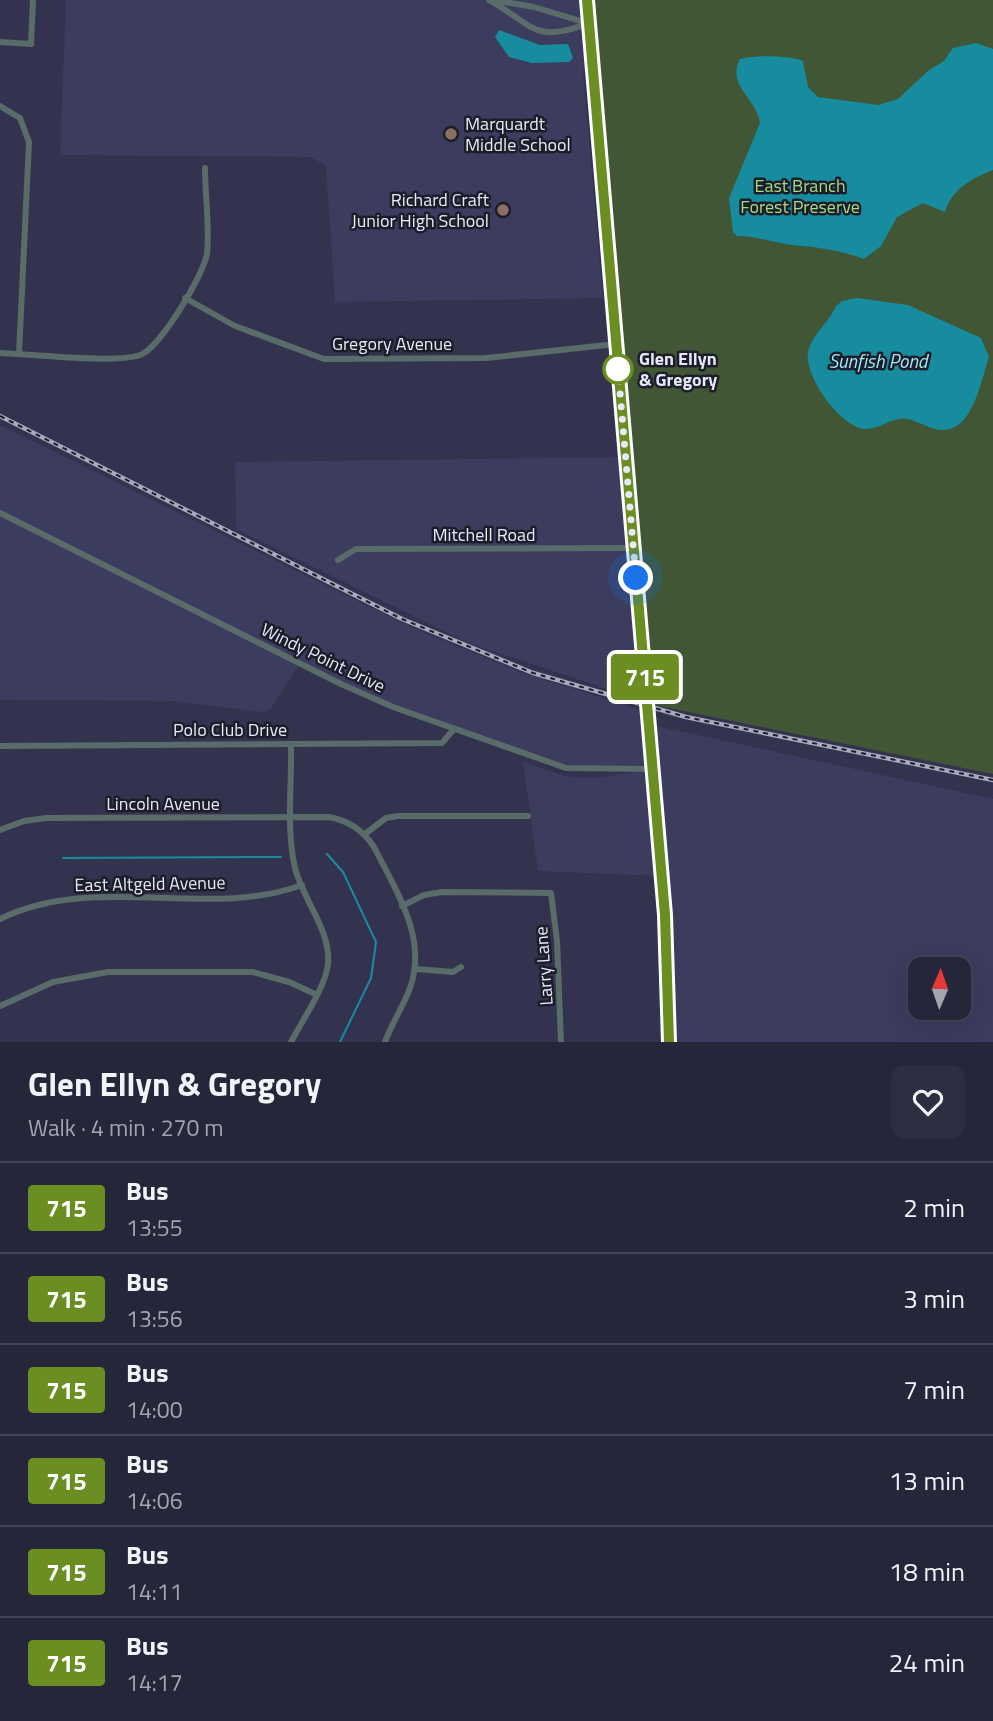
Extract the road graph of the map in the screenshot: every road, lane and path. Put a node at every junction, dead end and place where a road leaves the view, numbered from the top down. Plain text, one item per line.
1 (33, 0) edge
2 (490, 0) edge
3 (587, 0) edge
4 (589, 23) junction
5 (0, 42) edge
6 (0, 106) edge
7 (205, 169) dead end
8 (185, 298) junction
9 (616, 344) junction
10 (0, 353) edge
11 (19, 354) junction
12 (0, 513) edge
13 (633, 548) junction
14 (338, 560) dead end
15 (454, 729) junction
16 (291, 744) junction
17 (0, 746) edge
18 (652, 769) junction
19 (528, 816) dead end
20 (291, 817) junction
21 (0, 830) edge
22 (365, 834) junction
23 (302, 885) junction
24 (402, 906) junction
25 (0, 919) edge
26 (461, 967) dead end
27 (416, 969) junction
28 (315, 994) junction
29 (0, 1006) edge
30 (291, 1042) edge
31 (385, 1042) edge
32 (562, 1042) edge
33 (669, 1042) edge

1 - 5 street
2 - 4 street
2 - 4 street
3 - 4 street
4 - 9 street
6 - 11 street
7 - 8 street
8 - 9 street, Gregory Avenue
8 - 11 street
9 - 13 street
10 - 11 street
12 - 15 street, Windy Point Drive
13 - 14 street, Mitchell Road
13 - 18 street
15 - 16 street, Polo Club Drive
15 - 18 street, Windy Point Drive
16 - 17 street, Polo Club Drive
16 - 20 street
18 - 33 street
19 - 22 street
20 - 21 street, Lincoln Avenue
20 - 22 street, Lincoln Avenue
20 - 23 street
22 - 24 street
23 - 25 street, East Altgeld Avenue
23 - 28 street
24 - 27 street
24 - 32 street, Larry Lane
26 - 27 street
27 - 31 street
28 - 29 street
28 - 30 street

